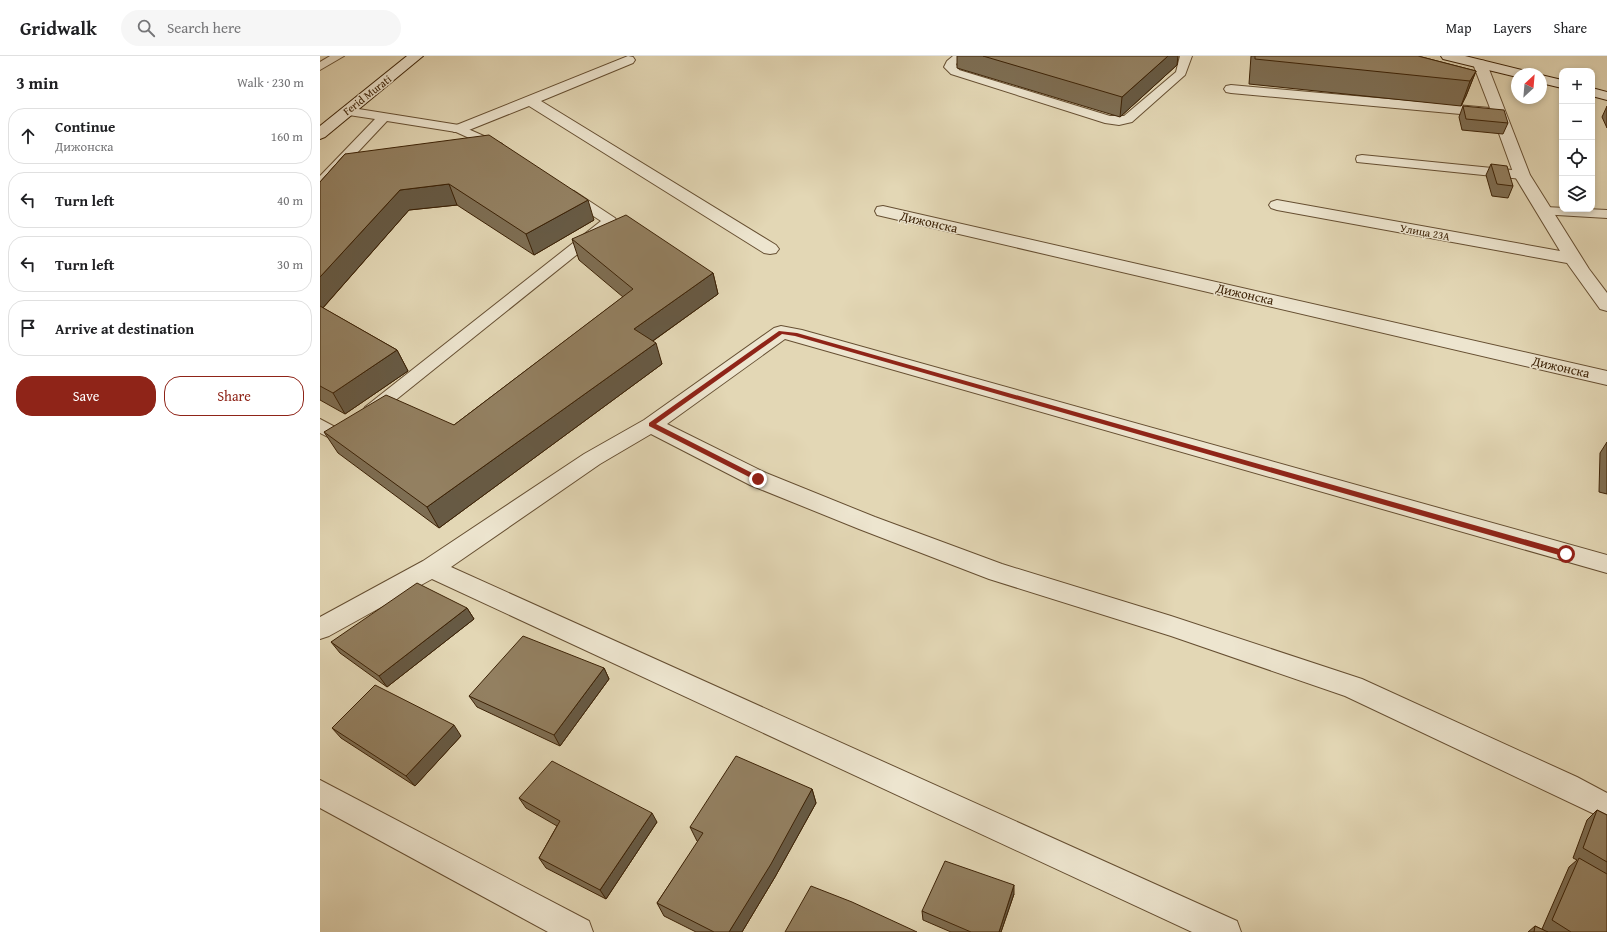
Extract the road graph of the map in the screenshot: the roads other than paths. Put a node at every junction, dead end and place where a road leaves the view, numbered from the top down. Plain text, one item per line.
1 (338, 56) edge
2 (416, 56) edge
3 (960, 56) edge
4 (1185, 56) edge
5 (1448, 56) edge
6 (628, 60) dead end
7 (1480, 64) junction
8 (320, 67) edge
9 (1511, 72) edge
10 (1547, 80) edge
11 (1559, 83) edge
12 (1231, 89) dead end
13 (1595, 93) edge
14 (1607, 96) edge
15 (530, 100) junction
16 (346, 111) junction
17 (1498, 114) junction
18 (383, 118) junction
19 (459, 129) junction
20 (320, 134) edge
21 (511, 154) edge
22 (1362, 159) dead end
23 (1522, 175) junction
24 (320, 184) edge
25 (557, 186) edge
26 (1276, 205) dead end
27 (883, 211) dead end
28 (1545, 211) junction
29 (1607, 214) edge
30 (770, 249) dead end
31 (1574, 259) junction
32 (1607, 305) edge
33 (1607, 378) edge
34 (320, 425) edge
35 (651, 425) junction
36 (1607, 564) edge
37 (431, 568) junction
38 (320, 629) edge
39 (320, 793) edge
40 (1607, 807) edge
41 (578, 932) edge
42 (1226, 932) edge

1 - 8 lane
2 - 16 street, Ferid Murati
3 - 4 lane
5 - 7 street
6 - 15 street
7 - 9 street
7 - 17 street
10 - 11 street
12 - 17 street
13 - 14 street
15 - 19 street
15 - 30 street
16 - 18 lane
16 - 20 street, Ferid Murati
17 - 23 street
18 - 19 lane
18 - 24 lane
19 - 21 lane
22 - 23 lane
23 - 28 street
25 - 34 lane
26 - 31 street, Улица 23А
27 - 33 street, Дижонска
28 - 29 lane
28 - 31 street
31 - 32 street
35 - 36 street
35 - 37 street
35 - 40 street
37 - 38 street
37 - 42 street
39 - 41 street

